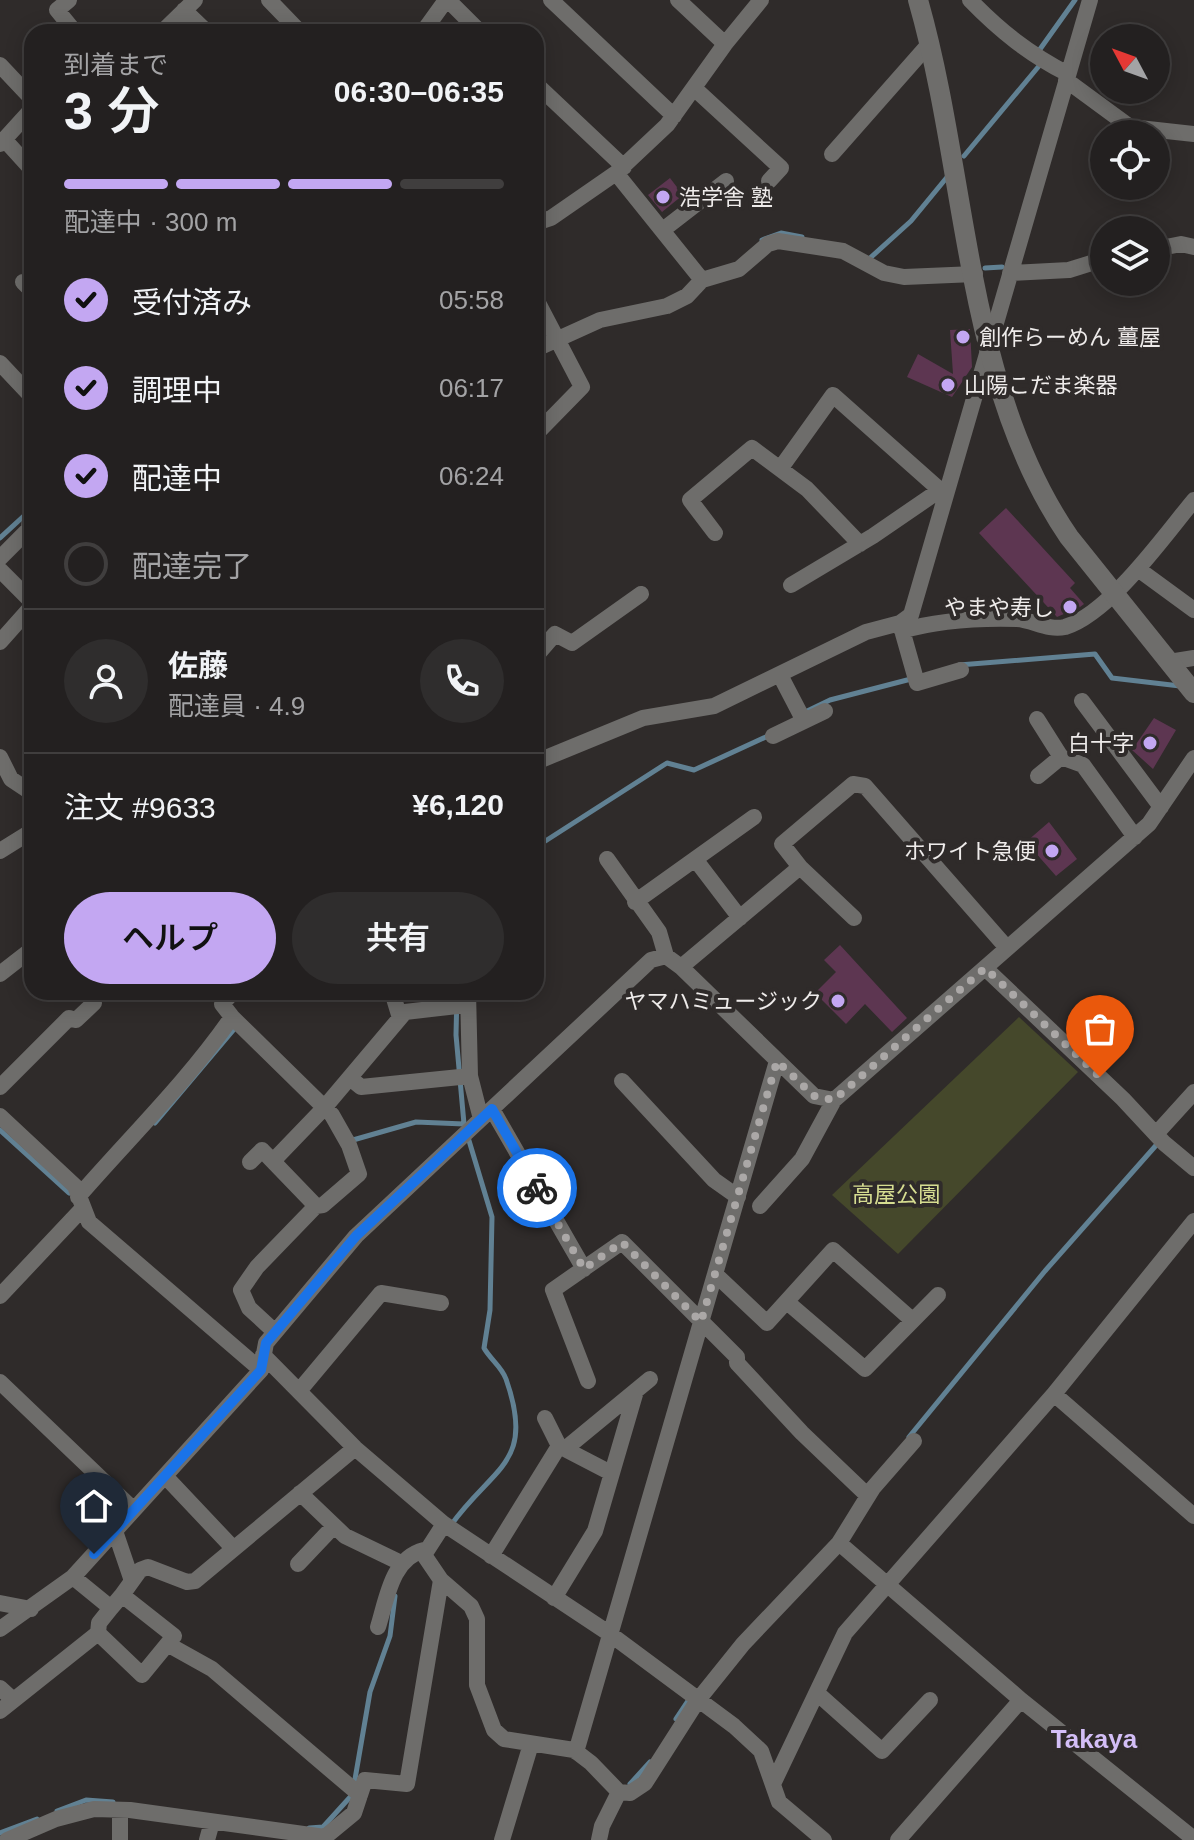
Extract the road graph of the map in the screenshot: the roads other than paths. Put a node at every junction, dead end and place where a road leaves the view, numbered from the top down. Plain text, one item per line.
1 (69, 0) edge
2 (269, 0) edge
3 (551, 0) edge
4 (678, 0) edge
5 (761, 0) edge
6 (918, 0) edge
7 (1090, 0) edge
8 (449, 1) edge
9 (974, 1) edge
10 (190, 5) edge
11 (68, 24) edge
12 (170, 24) edge
13 (202, 24) edge
14 (292, 24) edge
15 (430, 24) edge
16 (472, 24) edge
17 (725, 44) junction
18 (929, 44) junction
19 (0, 65) edge
20 (1067, 77) junction
21 (694, 88) junction
22 (24, 90) edge
23 (544, 92) edge
24 (674, 116) junction
25 (24, 118) edge
26 (1194, 134) edge
27 (2, 141) edge
28 (832, 154) dead end
29 (24, 162) edge
30 (620, 170) junction
31 (726, 181) dead end
32 (769, 181) dead end
33 (544, 220) edge
34 (664, 229) junction
35 (1170, 246) edge
36 (1194, 247) edge
37 (1090, 263) edge
38 (1010, 273) junction
39 (975, 274) junction
40 (702, 280) junction
41 (544, 314) edge
42 (557, 338) junction
43 (988, 342) junction
44 (544, 345) edge
45 (0, 363) edge
46 (24, 388) edge
47 (544, 426) edge
48 (780, 469) junction
49 (943, 490) junction
50 (1194, 500) edge
51 (715, 533) dead end
52 (24, 534) edge
53 (860, 544) junction
54 (0, 558) edge
55 (1138, 569) junction
56 (0, 570) edge
57 (791, 585) dead end
58 (641, 594) dead end
59 (1114, 595) junction
60 (24, 596) edge
61 (1194, 610) edge
62 (24, 614) edge
63 (901, 627) junction
64 (0, 642) edge
65 (544, 647) edge
66 (1194, 658) edge
67 (1169, 662) junction
68 (961, 670) dead end
69 (780, 675) junction
70 (1188, 686) edge
71 (1082, 701) dead end
72 (825, 711) dead end
73 (802, 716) junction
74 (1037, 719) dead end
75 (773, 736) dead end
76 (1061, 757) junction
77 (1194, 758) edge
78 (544, 759) edge
79 (2, 764) edge
80 (1038, 776) dead end
81 (24, 788) edge
82 (1161, 807) junction
83 (754, 817) dead end
84 (24, 836) edge
85 (1135, 837) junction
86 (0, 851) edge
87 (607, 859) dead end
88 (695, 859) junction
89 (800, 867) junction
90 (635, 902) junction
91 (740, 918) junction
92 (854, 918) dead end
93 (1007, 948) junction
94 (24, 955) edge
95 (666, 956) junction
96 (681, 967) junction
97 (985, 968) junction
98 (0, 974) edge
99 (226, 1000) edge
100 (394, 1000) edge
101 (462, 1002) edge
102 (94, 1003) dead end
103 (400, 1018) junction
104 (236, 1021) junction
105 (777, 1061) junction
106 (464, 1077) junction
107 (350, 1078) junction
108 (622, 1081) dead end
109 (0, 1087) edge
110 (1194, 1092) edge
111 (834, 1100) junction
112 (327, 1105) junction
113 (476, 1123) junction
114 (3, 1128) edge
115 (1160, 1139) junction
116 (273, 1161) junction
117 (250, 1162) dead end
118 (1194, 1168) edge
119 (738, 1197) junction
120 (80, 1203) junction
121 (316, 1206) junction
122 (760, 1206) dead end
123 (1194, 1221) edge
124 (584, 1269) junction
125 (715, 1274) junction
126 (938, 1295) dead end
127 (0, 1296) edge
128 (787, 1302) junction
129 (441, 1303) dead end
130 (911, 1319) junction
131 (701, 1322) junction
132 (275, 1332) junction
133 (262, 1362) junction
134 (650, 1379) dead end
135 (588, 1381) dead end
136 (0, 1382) edge
137 (299, 1391) junction
138 (636, 1391) junction
139 (1054, 1394) junction
140 (545, 1418) dead end
141 (914, 1441) dead end
142 (562, 1447) junction
143 (355, 1448) junction
144 (611, 1473) junction
145 (165, 1476) junction
146 (300, 1493) junction
147 (865, 1494) junction
148 (134, 1510) junction
149 (1194, 1516) edge
150 (334, 1526) junction
151 (448, 1526) junction
152 (115, 1531) junction
153 (839, 1543) junction
154 (233, 1548) junction
155 (425, 1555) junction
156 (491, 1556) junction
157 (401, 1563) junction
158 (298, 1564) dead end
159 (73, 1577) junction
160 (441, 1580) junction
161 (132, 1581) junction
162 (890, 1583) junction
163 (554, 1598) junction
164 (116, 1601) junction
165 (0, 1603) edge
166 (31, 1609) junction
167 (378, 1627) dead end
168 (0, 1629) edge
169 (98, 1633) junction
170 (610, 1634) junction
171 (169, 1645) junction
172 (817, 1693) junction
173 (694, 1697) junction
174 (4, 1700) edge
175 (930, 1700) dead end
176 (1021, 1700) junction
177 (531, 1744) junction
178 (576, 1752) junction
179 (773, 1784) junction
180 (355, 1792) junction
181 (624, 1792) junction
182 (120, 1810) junction
183 (212, 1822) junction
184 (1194, 1839) edge
185 (7, 1840) edge
186 (120, 1840) edge
187 (207, 1840) edge
188 (502, 1840) edge
189 (599, 1840) edge
190 (824, 1840) edge
191 (898, 1840) edge

1 - 11 street
2 - 14 street
3 - 24 street
4 - 17 street
5 - 17 street
6 - 18 street
7 - 20 street
8 - 15 street
8 - 16 street
9 - 20 street
10 - 12 street
10 - 13 street
17 - 21 street
18 - 28 street
18 - 39 street
19 - 22 street
20 - 26 street
20 - 38 street
21 - 24 street
21 - 32 street
23 - 30 street
24 - 30 street
25 - 27 street
27 - 29 street
30 - 33 street
30 - 34 street
31 - 34 street
34 - 40 street
35 - 36 street
37 - 38 street
38 - 43 street
39 - 40 street
39 - 43 street
40 - 42 street
41 - 42 street
42 - 44 street
42 - 47 street
43 - 49 street
43 - 59 street
45 - 46 street
48 - 49 street
48 - 51 street
48 - 53 street
49 - 53 street
49 - 63 street
50 - 55 street
52 - 54 street
53 - 57 street
55 - 59 street
55 - 61 street
56 - 60 street
58 - 65 street
59 - 63 street
59 - 67 street
62 - 64 street
63 - 68 street
63 - 69 street
66 - 67 street
67 - 70 street
69 - 73 street
69 - 78 street
71 - 82 street
72 - 73 street
73 - 75 street
74 - 76 street
76 - 80 street
76 - 85 street
77 - 82 street
79 - 81 street
82 - 85 street
83 - 88 street
84 - 86 street
85 - 93 street
87 - 90 street
88 - 90 street
88 - 91 street
89 - 91 street
89 - 92 street
89 - 93 street
90 - 95 street
91 - 96 street
93 - 97 street
94 - 98 street
95 - 96 street
95 - 113 street
96 - 105 street
97 - 111 street
97 - 115 street
99 - 104 street
100 - 103 street
101 - 103 street
101 - 106 street
102 - 109 street
103 - 107 street
104 - 112 street
104 - 120 street
105 - 111 street
105 - 119 street
106 - 107 street
106 - 113 street
107 - 112 street
108 - 119 street
110 - 115 street
111 - 122 street
112 - 116 street
112 - 121 street
113 - 124 street
113 - 132 street
114 - 120 street
115 - 118 street
116 - 117 street
116 - 121 street
119 - 125 street
120 - 127 street
120 - 133 street
121 - 132 street
123 - 139 street
124 - 131 street
124 - 135 street
125 - 128 street
125 - 131 street
126 - 130 street
128 - 130 street
128 - 130 street
129 - 137 street
131 - 147 street
131 - 170 street
132 - 133 street
133 - 137 street
133 - 145 street
134 - 138 street
136 - 148 street
137 - 143 street
138 - 142 street
138 - 144 street
139 - 149 street
139 - 162 street
140 - 142 street
141 - 147 street
142 - 144 street
142 - 156 street
143 - 146 street
143 - 151 street
144 - 163 street
145 - 148 street
145 - 154 street
146 - 150 street
146 - 154 street
147 - 153 street
148 - 152 street
150 - 157 street
150 - 158 street
151 - 155 street
151 - 156 street
152 - 159 street
152 - 161 street
153 - 162 street
153 - 173 street
154 - 161 street
155 - 157 street
155 - 160 street
156 - 163 street
157 - 167 street
159 - 164 street
159 - 166 street
160 - 177 street
160 - 180 street
161 - 164 street
162 - 172 street
162 - 176 street
163 - 170 street
164 - 169 street
164 - 171 street
165 - 166 street
166 - 168 street
169 - 171 street
169 - 174 street
170 - 173 street
170 - 178 street
171 - 180 street
172 - 175 street
172 - 179 street
173 - 179 street
173 - 181 street
176 - 184 street
176 - 191 street
177 - 178 street
177 - 188 street
178 - 181 street
179 - 190 street
180 - 183 street
181 - 189 street
182 - 183 street
182 - 185 street
182 - 186 street
183 - 187 street

